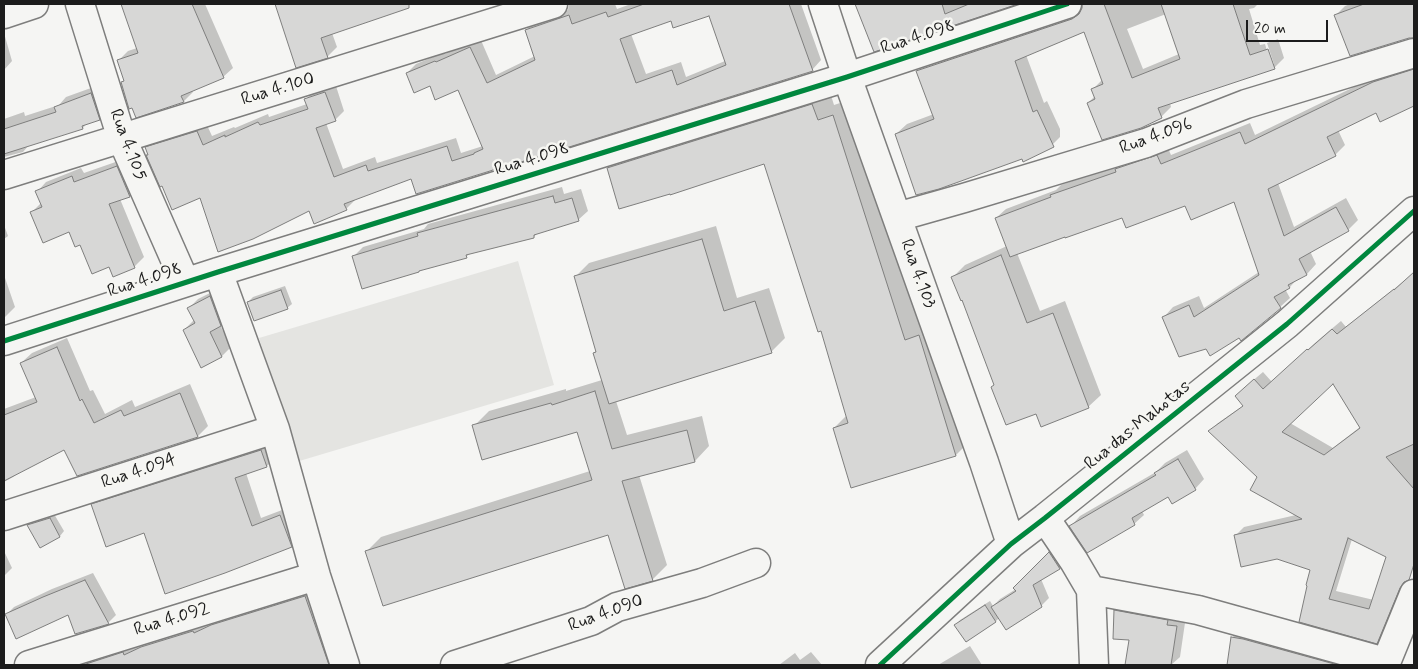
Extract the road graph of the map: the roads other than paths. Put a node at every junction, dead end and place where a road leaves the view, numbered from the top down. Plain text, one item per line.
1 (34, 4) edge
2 (80, 4) edge
3 (552, 4) edge
4 (823, 4) edge
5 (1067, 4) edge
6 (4, 14) edge
7 (1414, 53) edge
8 (847, 77) junction
9 (122, 138) junction
10 (4, 175) edge
11 (1414, 210) edge
12 (897, 217) junction
13 (218, 272) junction
14 (186, 282) junction
15 (4, 341) edge
16 (275, 428) junction
17 (4, 516) edge
18 (1045, 518) junction
19 (1011, 544) junction
20 (756, 563) dead end
21 (316, 576) junction
22 (1091, 590) junction
23 (1414, 594) edge
24 (1385, 664) edge
25 (29, 665) edge
26 (345, 665) edge
27 (455, 665) edge
28 (880, 665) edge
29 (1094, 665) edge

1 - 6 street
2 - 9 street, Rua 4.105
3 - 9 street, Rua 4.100
4 - 8 street, Rua 4.103
5 - 8 street, Rua 4.098
7 - 12 street, Rua 4.096
8 - 12 street, Rua 4.103
8 - 13 street, Rua 4.098
9 - 10 street, Rua 4.100
9 - 14 street, Rua 4.105
11 - 18 street, Rua das Mahotas
12 - 19 street, Rua 4.103
13 - 14 street, Rua 4.098
13 - 16 street
14 - 15 street, Rua 4.098
16 - 17 street, Rua 4.094
16 - 21 street
18 - 19 street, Rua das Mahotas
18 - 22 street
19 - 28 street, Rua das Mahotas
20 - 27 street, Rua 4.090
21 - 25 street, Rua 4.092
21 - 26 street
22 - 24 street
22 - 29 street
23 - 24 street

